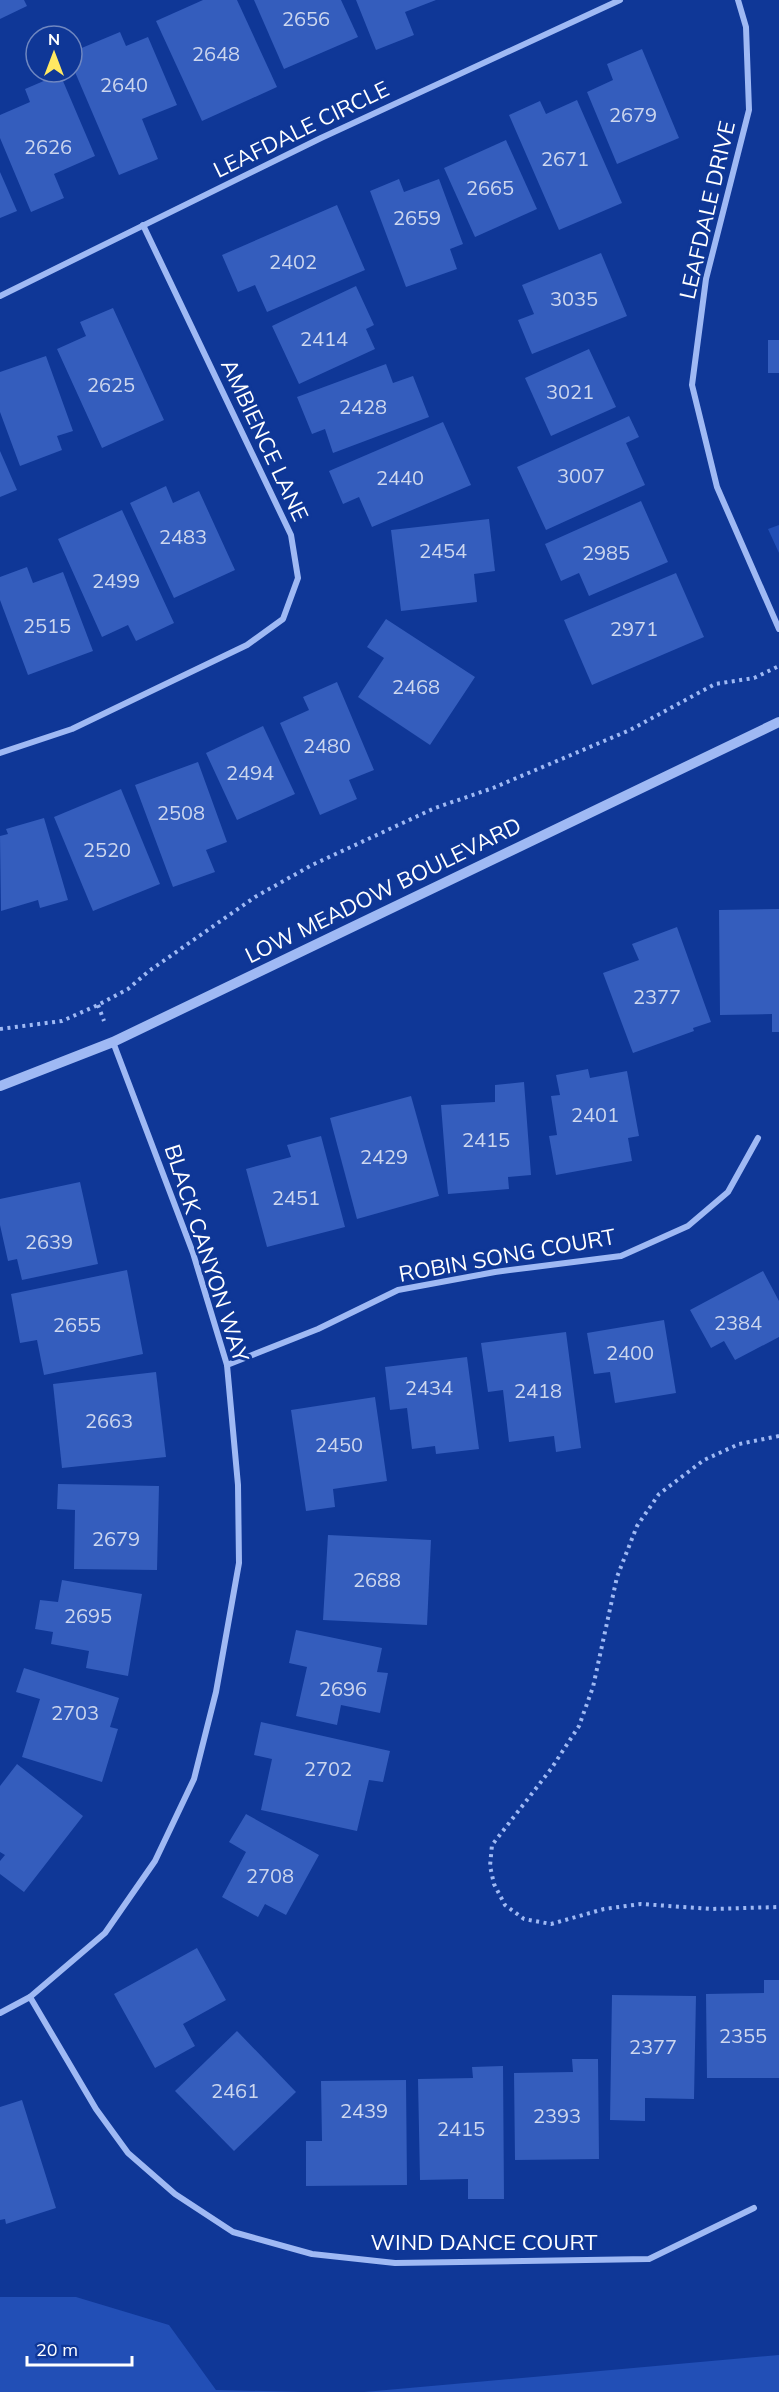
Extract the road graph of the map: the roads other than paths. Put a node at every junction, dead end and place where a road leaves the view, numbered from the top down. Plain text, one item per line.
1 (620, 0) edge
2 (738, 0) edge
3 (143, 225) junction
4 (0, 296) edge
5 (779, 628) edge
6 (779, 722) edge
7 (0, 753) edge
8 (113, 1041) junction
9 (0, 1086) edge
10 (758, 1138) dead end
11 (226, 1365) junction
12 (30, 1997) junction
13 (0, 2013) edge
14 (754, 2208) dead end

1 - 3 street, LEAFDALE CIRCLE
2 - 5 street, LEAFDALE DRIVE
3 - 4 street, LEAFDALE CIRCLE
3 - 7 street, AMBIENCE LANE
6 - 8 street, LOW MEADOW BOULEVARD
8 - 9 street, LOW MEADOW BOULEVARD
8 - 11 street, BLACK CANYON WAY
10 - 11 street, ROBIN SONG COURT
11 - 12 street, BLACK CANYON WAY
12 - 13 street, BLACK CANYON WAY
12 - 14 street, WIND DANCE COURT

